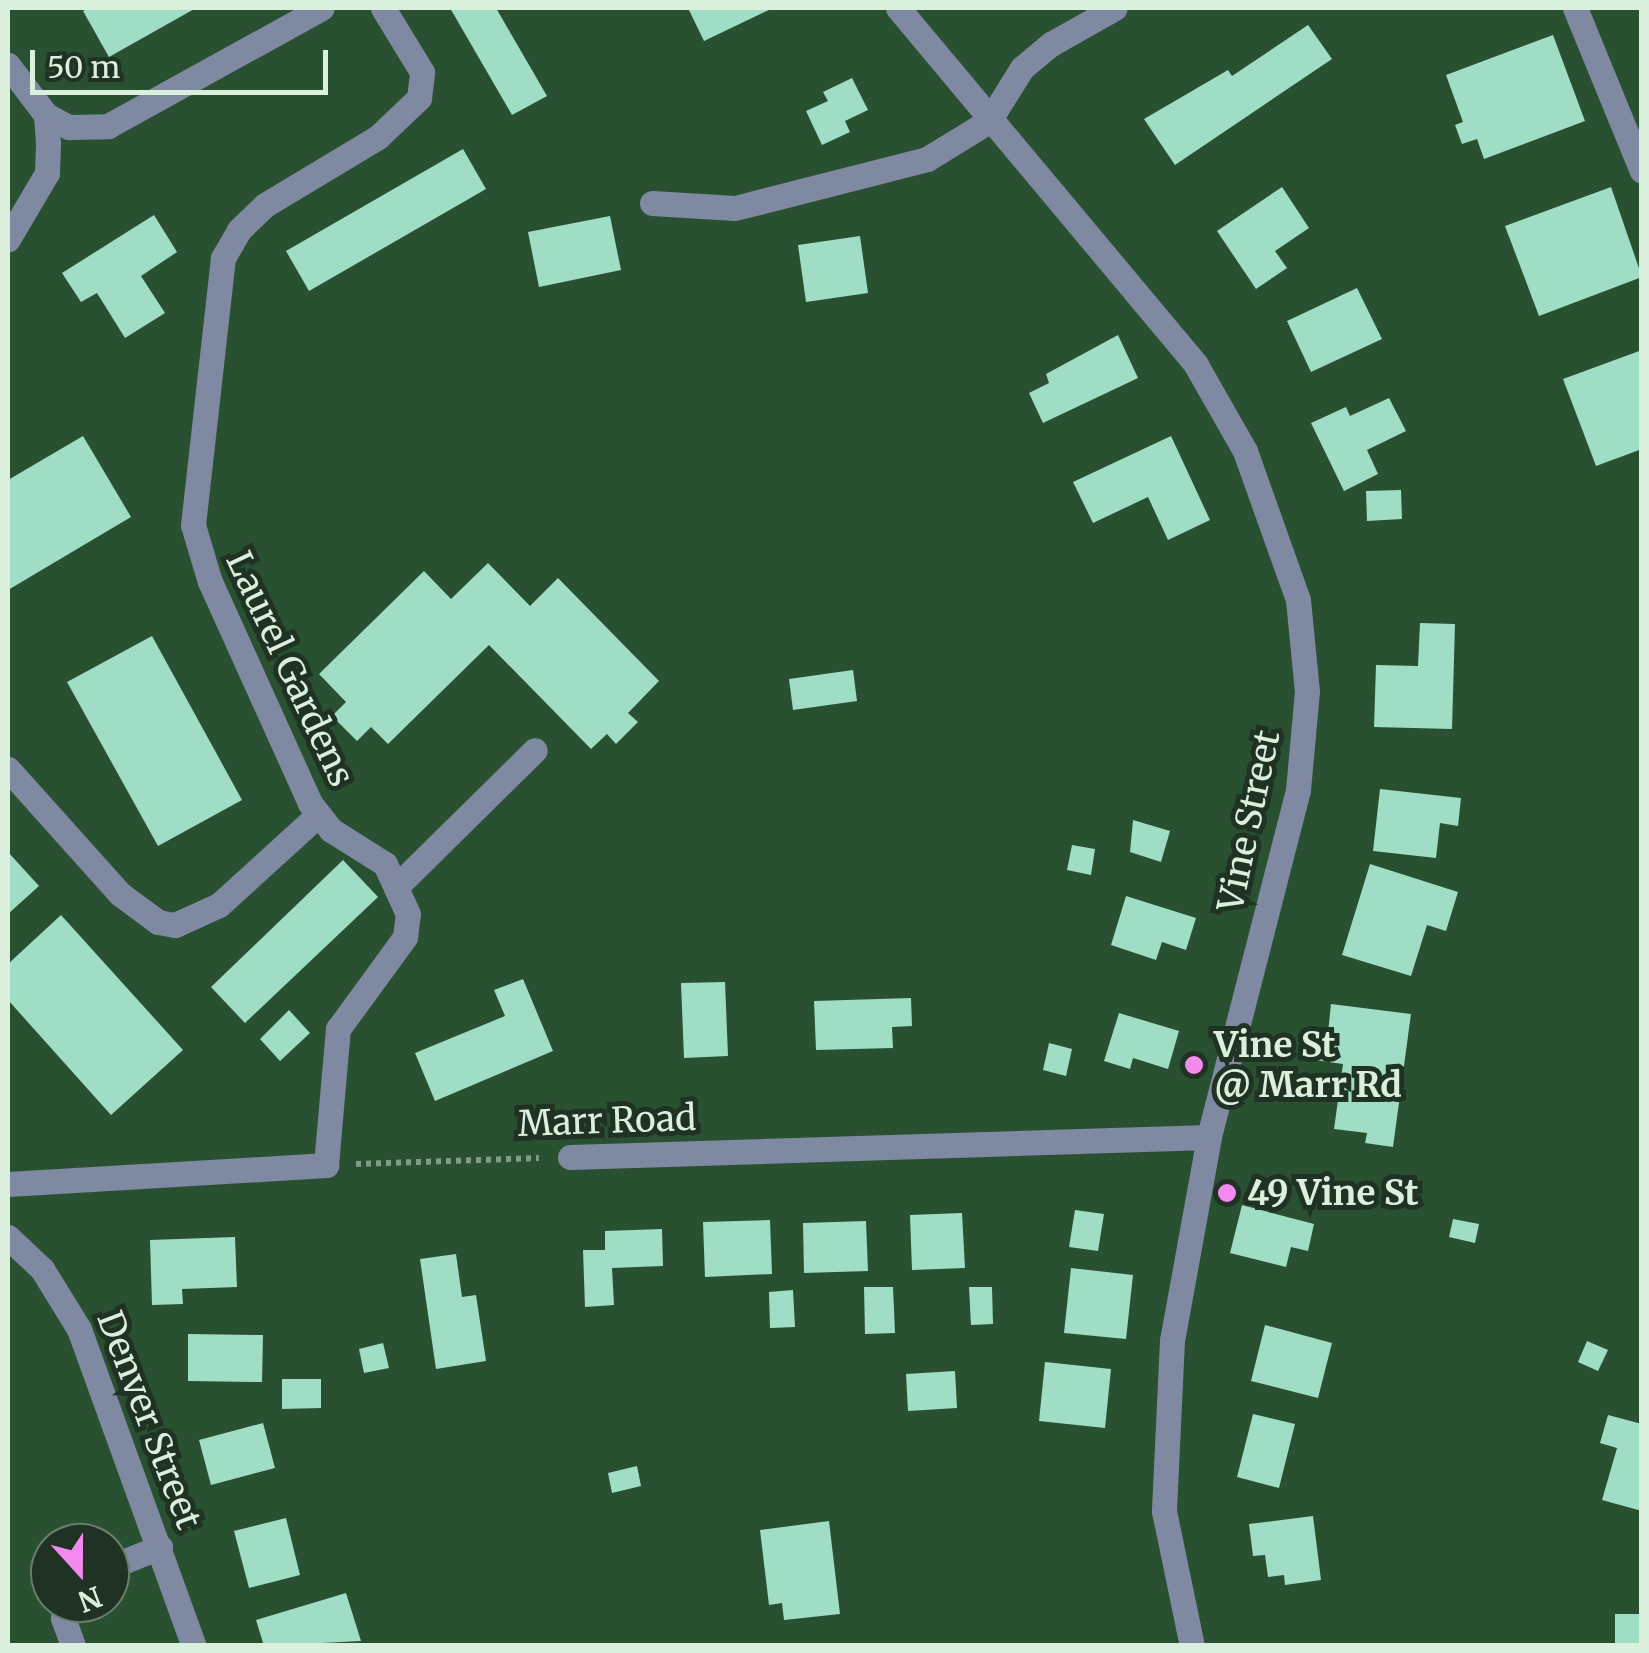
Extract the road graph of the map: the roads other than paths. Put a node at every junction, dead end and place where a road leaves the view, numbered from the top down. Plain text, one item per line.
1 (322, 8) edge
2 (383, 8) edge
3 (898, 8) edge
4 (1114, 8) edge
5 (1575, 8) edge
6 (8, 65) edge
7 (46, 115) junction
8 (988, 122) junction
9 (1642, 171) edge
10 (652, 203) dead end
11 (8, 239) edge
12 (535, 750) dead end
13 (8, 769) edge
14 (318, 814) junction
15 (398, 884) junction
16 (1209, 1137) junction
17 (570, 1158) road end
18 (8, 1184) edge
19 (8, 1237) edge
20 (160, 1548) junction
21 (130, 1559) edge
22 (194, 1646) edge
23 (1192, 1646) edge

1 - 7 street
2 - 14 street, Laurel Gardens
3 - 8 street, Vine Street
4 - 8 street
5 - 9 street
6 - 7 street
7 - 11 street
8 - 10 street
8 - 16 street, Vine Street
12 - 15 street
13 - 14 street, Laurel Gardens
14 - 15 street
15 - 18 street
16 - 17 street, Marr Road
16 - 23 street, Vine Street
19 - 20 street, Denver Street
20 - 21 street
20 - 22 street, Denver Street

